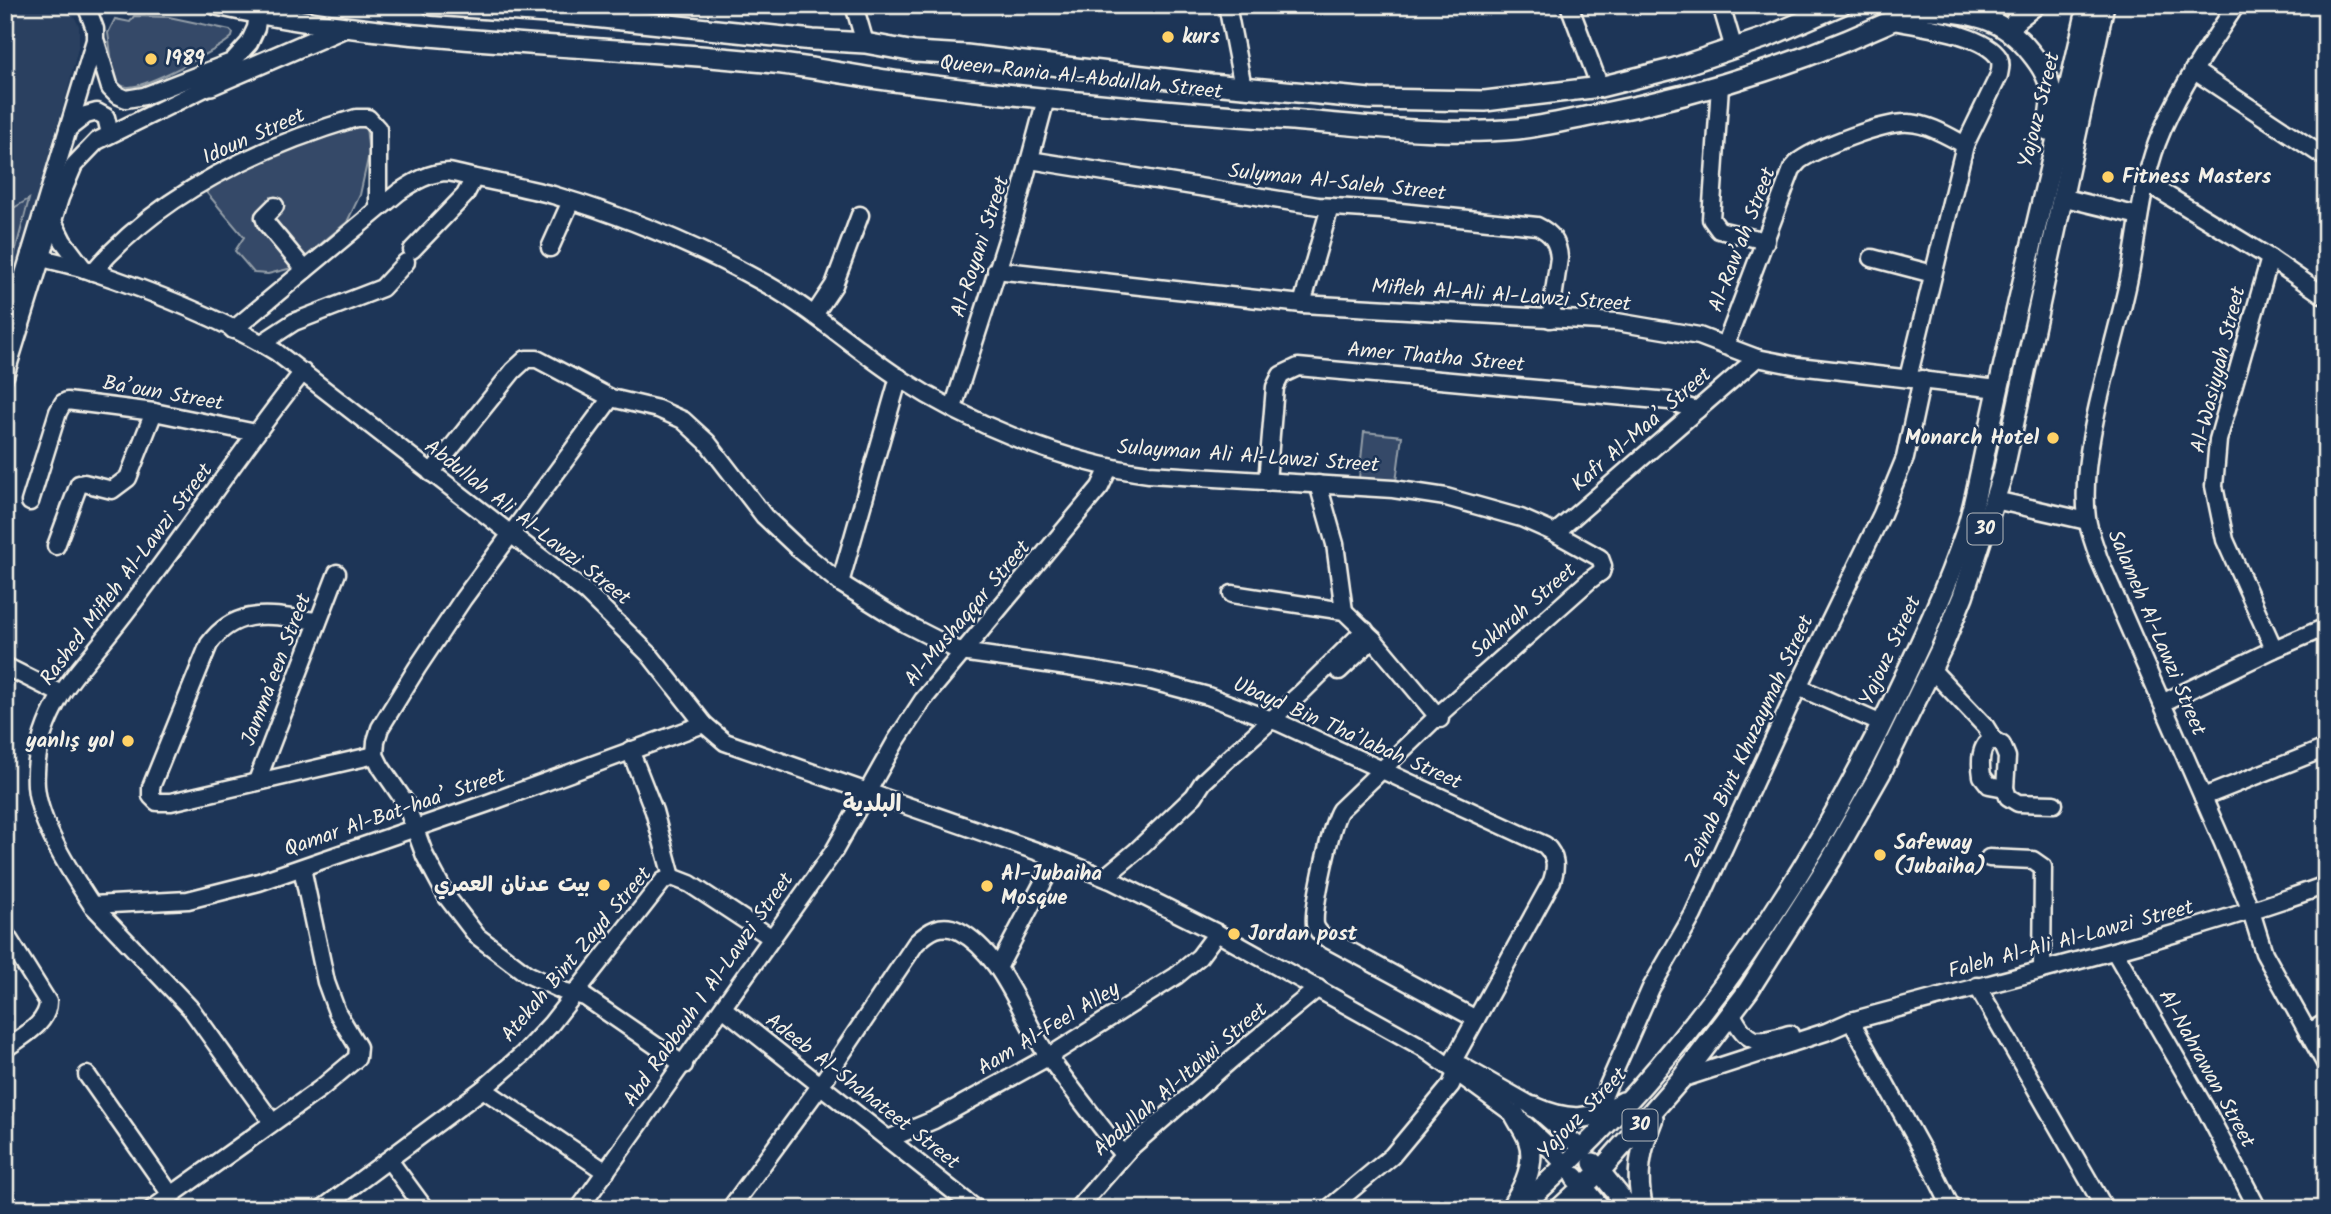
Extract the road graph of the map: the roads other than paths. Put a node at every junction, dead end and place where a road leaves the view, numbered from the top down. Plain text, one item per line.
1 (86, 5) edge
2 (217, 5) edge
3 (432, 5) edge
4 (854, 5) edge
5 (1227, 5) edge
6 (1569, 5) edge
7 (1721, 5) edge
8 (1841, 5) edge
9 (2035, 5) edge
10 (2088, 5) edge
11 (2104, 5) edge
12 (2236, 5) edge
13 (1922, 7) edge
14 (258, 10) edge
15 (299, 14) edge
16 (1999, 19) edge
17 (1894, 21) junction
18 (343, 28) junction
19 (95, 40) junction
20 (865, 43) junction
21 (1734, 48) junction
22 (234, 61) junction
23 (2193, 70) junction
24 (211, 85) junction
25 (1720, 86) junction
26 (1243, 87) junction
27 (1600, 87) junction
28 (1046, 99) junction
29 (68, 129) junction
30 (110, 134) junction
31 (1965, 145) junction
32 (2326, 158) edge
33 (1030, 160) junction
34 (474, 178) junction
35 (2147, 183) junction
36 (2061, 197) junction
37 (570, 201) junction
38 (275, 206) dead end
39 (1330, 206) junction
40 (378, 208) junction
41 (860, 215) dead end
42 (2139, 216) junction
43 (53, 221) junction
44 (1766, 241) junction
45 (2031, 247) junction
46 (550, 248) dead end
47 (36, 256) junction
48 (1872, 258) dead end
49 (2270, 258) junction
50 (89, 270) junction
51 (305, 270) junction
52 (996, 270) junction
53 (1933, 274) junction
54 (2326, 297) edge
55 (1302, 304) junction
56 (814, 315) junction
57 (1550, 319) junction
58 (233, 330) junction
59 (5, 337) edge
60 (262, 343) junction
61 (1725, 346) junction
62 (1757, 358) junction
63 (303, 372) junction
64 (5, 376) edge
65 (898, 377) junction
66 (1915, 379) junction
67 (1998, 389) junction
68 (611, 398) junction
69 (953, 408) junction
70 (1697, 410) junction
71 (154, 412) junction
72 (256, 433) junction
73 (1109, 468) junction
74 (431, 473) junction
75 (1267, 482) junction
76 (1318, 484) junction
77 (1995, 500) junction
78 (30, 502) dead end
79 (2087, 521) junction
80 (1555, 533) junction
81 (511, 536) junction
82 (56, 546) dead end
83 (1601, 572) joint
84 (337, 573) dead end
85 (840, 583) junction
86 (1232, 594) dead end
87 (1344, 611) junction
88 (318, 621) junction
89 (2326, 627) edge
90 (1369, 634) junction
91 (2274, 649) junction
92 (961, 652) junction
93 (5, 666) edge
94 (1931, 669) junction
95 (1798, 687) junction
96 (61, 694) junction
97 (2162, 703) junction
98 (1436, 720) junction
99 (1275, 721) junction
100 (704, 724) junction
101 (1882, 724) junction
102 (1993, 739) junction
103 (2326, 748) edge
104 (630, 750) junction
105 (375, 755) junction
106 (1381, 772) junction
107 (257, 781) junction
108 (2005, 788) junction
109 (867, 792) junction
110 (2203, 797) junction
111 (2054, 804) dead end
112 (415, 828) junction
113 (1056, 858) junction
114 (1989, 858) dead end
115 (302, 868) junction
116 (672, 877) junction
117 (1105, 877) junction
118 (2326, 885) edge
119 (92, 905) junction
120 (2251, 911) junction
121 (5, 933) edge
122 (1217, 933) junction
123 (772, 938) junction
124 (2115, 951) junction
125 (998, 968) junction
126 (2042, 970) junction
127 (1977, 986) junction
128 (1318, 988) junction
129 (576, 994) junction
130 (723, 1007) junction
131 (1732, 1014) junction
132 (1476, 1019) junction
133 (1851, 1021) junction
134 (2326, 1021) edge
135 (1826, 1032) junction
136 (2308, 1033) junction
137 (5, 1049) edge
138 (1048, 1056) junction
139 (684, 1065) junction
140 (2326, 1065) edge
141 (1454, 1067) junction
142 (87, 1076) dead end
143 (1681, 1079) junction
144 (820, 1086) junction
145 (483, 1089) junction
146 (1638, 1092) junction
147 (1660, 1102) junction
148 (1534, 1107) junction
149 (1515, 1115) junction
150 (1595, 1115) junction
151 (272, 1122) junction
152 (888, 1139) junction
153 (1583, 1150) junction
154 (1123, 1155) junction
155 (389, 1160) junction
156 (1566, 1166) junction
157 (1600, 1171) junction
158 (606, 1172) junction
159 (1583, 1187) junction
160 (171, 1195) junction
161 (5, 1200) edge
162 (11, 1209) edge
163 (152, 1209) edge
164 (322, 1209) edge
165 (425, 1209) edge
166 (579, 1209) edge
167 (730, 1209) edge
168 (976, 1209) edge
169 (1077, 1209) edge
170 (1328, 1209) edge
171 (1510, 1209) edge
172 (1518, 1209) edge
173 (1559, 1209) edge
174 (1601, 1209) edge
175 (1630, 1209) edge
176 (1643, 1209) edge
177 (1952, 1209) edge
178 (2105, 1209) edge
179 (2258, 1209) edge

1 - 19 street
2 - 14 main road, Queen Rania Al-Abdullah Street
3 - 20 main road, Queen Rania Al-Abdullah Street
4 - 20 street
5 - 26 street
6 - 27 street
7 - 21 street
8 - 21 main road, Queen Rania Al-Abdullah Street
9 - 16 main road
10 - 45 main road, Yajouz Street / 30
11 - 36 main road, Yajouz Street / 30
12 - 23 street, Salameh Al-Lawzi Street
13 - 16 main road
13 - 17 main road, Queen Rania Al-Abdullah Street
14 - 15 main road, Queen Rania Al-Abdullah Street
14 - 22 street
15 - 18 main road, Queen Rania Al-Abdullah Street
16 - 45 main road
17 - 25 main road, Queen Rania Al-Abdullah Street
17 - 31 street
18 - 24 main road
18 - 28 main road, Queen Rania Al-Abdullah Street
19 - 22 street
19 - 29 street
20 - 26 main road, Queen Rania Al-Abdullah Street
21 - 27 main road, Queen Rania Al-Abdullah Street
22 - 24 street
23 - 32 street
23 - 35 street, Salameh Al-Lawzi Street
24 - 30 street
25 - 28 main road, Queen Rania Al-Abdullah Street
25 - 44 street
26 - 27 main road, Queen Rania Al-Abdullah Street
28 - 33 street, Al-Royani Street
29 - 30 street
29 - 47 street
30 - 43 street
31 - 44 street, Al-Raw’ah Street
31 - 53 street
33 - 39 street, Sulyman Al-Saleh Street
33 - 52 street, Al-Royani Street
34 - 37 street, Sulayman Ali Al-Lawzi Street
34 - 40 street, Sulayman Ali Al-Lawzi Street
34 - 60 street
35 - 42 street, Salameh Al-Lawzi Street
35 - 49 street
36 - 42 street
36 - 77 main road, Yajouz Street / 30
37 - 46 street
37 - 56 street, Sulayman Ali Al-Lawzi Street
38 - 51 street
39 - 55 street
39 - 57 street, Sulyman Al-Saleh Street
40 - 50 street, Idoun Street
40 - 51 street, Sulayman Ali Al-Lawzi Street
41 - 56 street
42 - 79 street, Salameh Al-Lawzi Street
43 - 47 street
43 - 50 street
44 - 61 street, Al-Raw’ah Street
45 - 67 main road, Yajouz Street / 30
47 - 50 street, Abdullah Ali Al-Lawzi Street
47 - 59 street
47 - 64 street
48 - 53 street
49 - 54 street
49 - 91 street, Al-Wasiyyah Street
50 - 58 street, Abdullah Ali Al-Lawzi Street
51 - 58 street, Sulayman Ali Al-Lawzi Street
52 - 55 street, Mifleh Al-Ali Al-Lawzi Street
52 - 69 street, Al-Royani Street
53 - 66 street
55 - 57 street, Mifleh Al-Ali Al-Lawzi Street
56 - 65 street, Sulayman Ali Al-Lawzi Street
57 - 61 street, Mifleh Al-Ali Al-Lawzi Street
58 - 60 street, Abdullah Ali Al-Lawzi Street
60 - 63 street, Abdullah Ali Al-Lawzi Street
61 - 62 street, Mifleh Al-Ali Al-Lawzi Street
62 - 66 street, Mifleh Al-Ali Al-Lawzi Street
62 - 70 street, Kafr Al-Maa’ Street
63 - 72 street, Rashed Mifleh Al-Lawzi Street
63 - 74 street, Abdullah Ali Al-Lawzi Street
65 - 69 street, Sulayman Ali Al-Lawzi Street
65 - 85 street
66 - 67 street, Mifleh Al-Ali Al-Lawzi Street
66 - 95 street, Zeinab Bint Khuzaymah Street
67 - 101 main road, Yajouz Street / 30
68 - 74 street, Ubayd Bin Tha’labah Street
68 - 81 street
68 - 85 street, Ubayd Bin Tha’labah Street
69 - 73 street, Sulayman Ali Al-Lawzi Street
70 - 75 street, Amer Thatha Street
70 - 80 street, Kafr Al-Maa’ Street
71 - 72 street, Ba’oun Street
71 - 78 street, Ba’oun Street
71 - 82 street
72 - 96 street, Rashed Mifleh Al-Lawzi Street
73 - 75 street, Sulayman Ali Al-Lawzi Street
73 - 92 street, Al-Mushaqqar Street
74 - 81 street, Abdullah Ali Al-Lawzi Street
75 - 76 street, Sulayman Ali Al-Lawzi Street
76 - 80 street, Sulayman Ali Al-Lawzi Street
76 - 87 street
77 - 79 street
77 - 94 main road, Yajouz Street / 30
79 - 97 street, Salameh Al-Lawzi Street
80 - 83 street, Sulayman Ali Al-Lawzi Street
81 - 100 street, Abdullah Ali Al-Lawzi Street
81 - 105 street
83 - 98 street, Sakhrah Street
84 - 88 street, Jamma’een Street
85 - 92 street, Ubayd Bin Tha’labah Street
86 - 87 street
87 - 90 street
88 - 107 street, Jamma’een Street
88 - 107 street
89 - 91 street
90 - 98 street
90 - 99 street
91 - 97 street
92 - 99 street, Ubayd Bin Tha’labah Street
92 - 109 street, Al-Mushaqqar Street
93 - 96 street
94 - 102 street
94 - 131 main road, Yajouz Street / 30
95 - 101 street
95 - 150 street, Zeinab Bint Khuzaymah Street
96 - 119 street, Rashed Mifleh Al-Lawzi Street
97 - 110 street, Salameh Al-Lawzi Street
98 - 106 street, Sakhrah Street
99 - 106 street, Ubayd Bin Tha’labah Street
99 - 117 street
100 - 104 street, Qamar Al-Bat-haa’ Street
100 - 109 street, Abdullah Ali Al-Lawzi Street
101 - 146 main road, Yajouz Street / 30
102 - 108 street
102 - 108 street
103 - 110 street
104 - 112 street, Qamar Al-Bat-haa’ Street
104 - 116 street
105 - 107 street
105 - 112 street
106 - 132 street, Sakhrah Street
106 - 132 street, Ubayd Bin Tha’labah Street
108 - 111 street
109 - 113 street, Abdullah Ali Al-Lawzi Street
109 - 123 street, Abd Rabbouh I Al-Lawzi Street
110 - 120 street, Salameh Al-Lawzi Street
112 - 115 street, Qamar Al-Bat-haa’ Street
112 - 129 street
113 - 117 street, Abdullah Ali Al-Lawzi Street
113 - 125 street
114 - 126 street
115 - 119 street, Qamar Al-Bat-haa’ Street
115 - 151 street
116 - 123 street, Atekah Bint Zayd Street
116 - 129 street, Atekah Bint Zayd Street
117 - 122 street, Abdullah Ali Al-Lawzi Street
118 - 120 street, Faleh Al-Ali Al-Lawzi Street
119 - 151 street, Rashed Mifleh Al-Lawzi Street
120 - 124 street, Faleh Al-Ali Al-Lawzi Street
120 - 136 street, Salameh Al-Lawzi Street
121 - 137 street
122 - 128 street, Abdullah Ali Al-Lawzi Street
122 - 138 street, Aam Al-Feel Alley
123 - 130 street, Abd Rabbouh I Al-Lawzi Street
124 - 126 street, Faleh Al-Ali Al-Lawzi Street
124 - 179 street, Al-Nahrawan Street
125 - 138 street
125 - 144 street
126 - 127 street, Faleh Al-Ali Al-Lawzi Street
127 - 133 street, Faleh Al-Ali Al-Lawzi Street
127 - 178 street
128 - 141 street, Abdullah Ali Al-Lawzi Street
128 - 154 street, Abdullah Al-Itaiwi Street
129 - 139 street
129 - 145 street, Atekah Bint Zayd Street
130 - 139 street, Abd Rabbouh I Al-Lawzi Street
130 - 144 street, Adeeb Al-Shahateet Street
131 - 135 street, Faleh Al-Ali Al-Lawzi Street
131 - 143 main road, Yajouz Street / 30
132 - 141 street
133 - 135 street, Faleh Al-Ali Al-Lawzi Street
133 - 177 street
134 - 136 street
135 - 143 street, Faleh Al-Ali Al-Lawzi Street
136 - 140 street, Salameh Al-Lawzi Street
138 - 152 street, Aam Al-Feel Alley
138 - 154 street
139 - 158 street, Abd Rabbouh I Al-Lawzi Street
141 - 148 street, Abdullah Ali Al-Lawzi Street
141 - 149 street, Abdullah Ali Al-Lawzi Street
141 - 170 street
142 - 160 street
143 - 147 main road, Yajouz Street / 30
144 - 152 street, Adeeb Al-Shahateet Street
144 - 167 street
145 - 155 street, Atekah Bint Zayd Street
145 - 158 street
146 - 150 main road
146 - 153 main road, Yajouz Street / 30
147 - 157 main road, Yajouz Street / 30
147 - 176 main road
148 - 150 main road
148 - 153 street, Abdullah Ali Al-Lawzi Street
149 - 156 street, Abdullah Ali Al-Lawzi Street
149 - 171 main road
151 - 160 street
152 - 168 street, Adeeb Al-Shahateet Street
153 - 156 main road, Yajouz Street / 30
153 - 157 main road
154 - 169 street, Abdullah Al-Itaiwi Street
155 - 164 street, Atekah Bint Zayd Street
155 - 165 street
156 - 159 main road
156 - 172 main road, Yajouz Street / 30
157 - 159 main road, Yajouz Street / 30
157 - 175 main road
158 - 166 street, Abd Rabbouh I Al-Lawzi Street
159 - 173 main road, Yajouz Street / 30
159 - 174 main road
160 - 163 street
161 - 162 street

